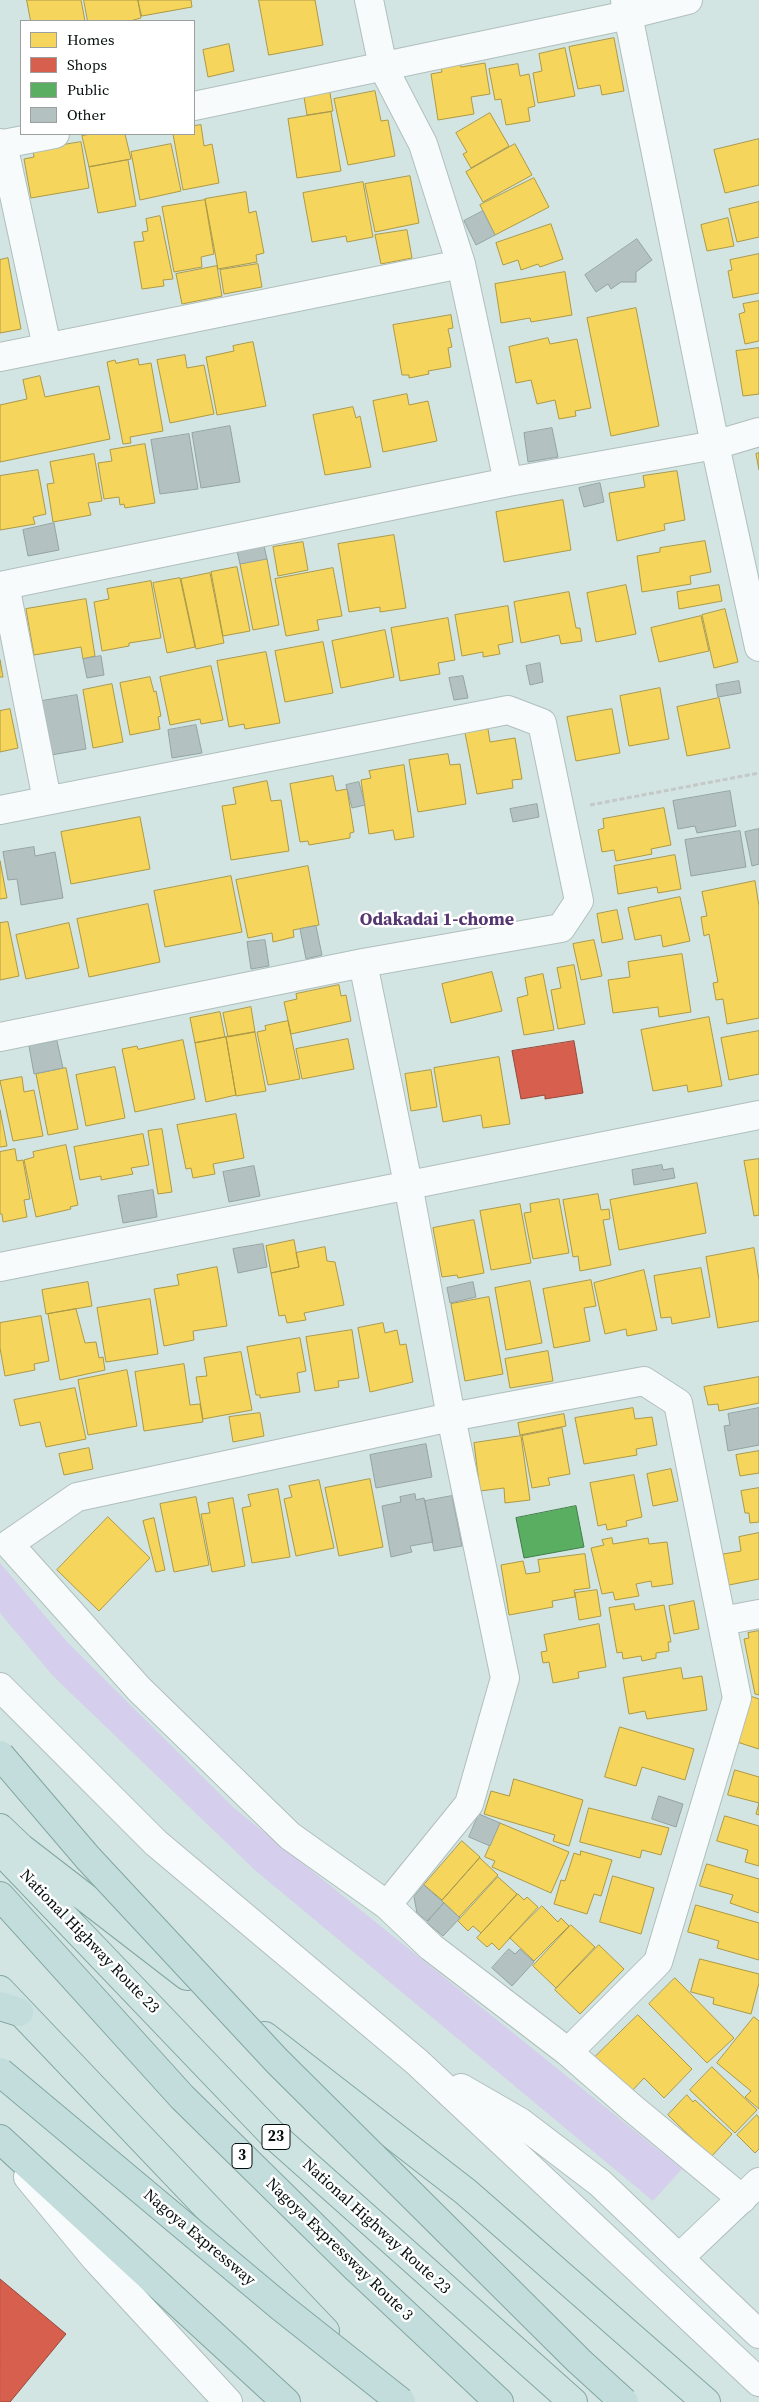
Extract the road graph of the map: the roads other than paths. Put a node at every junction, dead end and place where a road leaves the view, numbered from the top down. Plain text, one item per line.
1 (369, 0) edge
2 (688, 0) edge
3 (627, 8) edge
4 (383, 67) junction
5 (195, 106) edge
6 (50, 135) edge
7 (1, 144) edge
8 (461, 264) junction
9 (47, 347) junction
10 (0, 357) edge
11 (759, 432) edge
12 (716, 445) junction
13 (508, 482) junction
14 (2, 586) edge
15 (759, 647) edge
16 (47, 800) junction
17 (0, 810) edge
18 (363, 963) junction
19 (0, 1037) edge
20 (759, 1115) edge
21 (408, 1184) junction
22 (0, 1267) edge
23 (451, 1417) junction
24 (759, 1614) edge
25 (722, 1622) junction
26 (0, 1687) edge
27 (0, 1755) edge
28 (0, 1828) edge
29 (0, 1850) edge
30 (0, 1896) edge
31 (388, 1905) junction
32 (0, 1990) edge
33 (9, 2009) edge
34 (568, 2052) junction
35 (417, 2062) junction
36 (0, 2072) edge
37 (0, 2140) edge
38 (751, 2190) edge
39 (679, 2258) junction
40 (759, 2334) edge
41 (759, 2382) edge
42 (228, 2402) edge
43 (286, 2402) edge
44 (394, 2402) edge
45 (401, 2402) edge
46 (499, 2402) edge
47 (573, 2402) edge
48 (624, 2402) edge
49 (706, 2402) edge

1 - 4 street
2 - 3 street
3 - 4 street
3 - 12 street
4 - 5 street
4 - 8 street
6 - 7 street
7 - 9 street
8 - 9 street
8 - 13 street
9 - 10 street
11 - 12 street
12 - 13 street
12 - 15 street
13 - 14 street
14 - 16 street
16 - 17 street
16 - 18 street
18 - 19 street
18 - 21 street
20 - 21 street
21 - 22 street
21 - 23 street
23 - 25 street
23 - 31 street
23 - 31 street
24 - 25 street
25 - 34 street
26 - 35 street
27 - 48 highway, bridge
28 - 49 highway
29 - 47 highway, National Highway Route 23 / 23
30 - 46 highway, Nagoya Expressway Route 3 / 3
31 - 34 street
32 - 33 highway
33 - 44 highway
34 - 38 street
35 - 39 street
35 - 41 street
36 - 45 highway, Nagoya Expressway, bridge
37 - 42 street
37 - 43 highway
38 - 39 street
39 - 40 street

